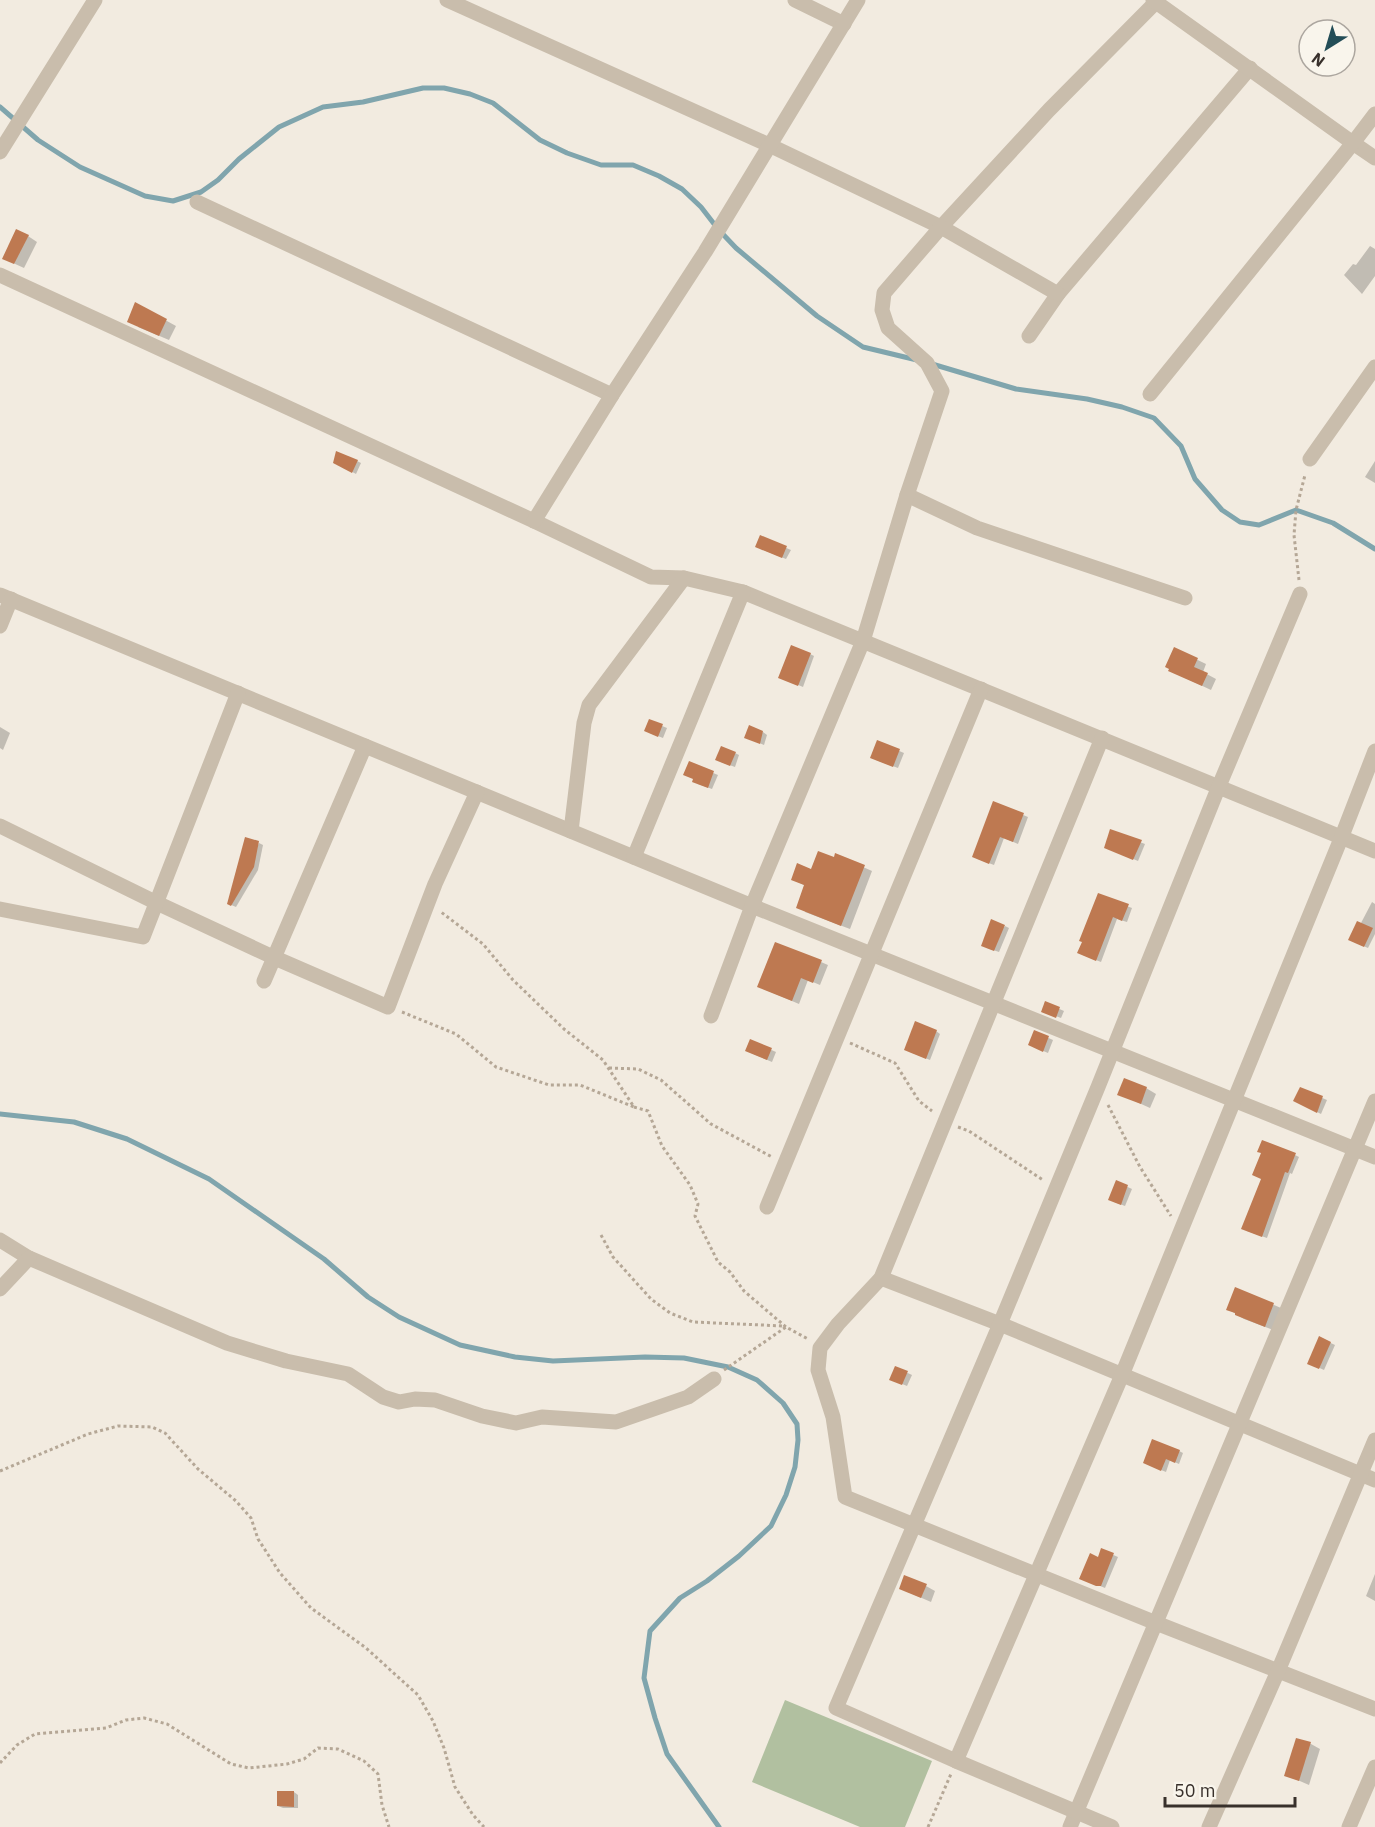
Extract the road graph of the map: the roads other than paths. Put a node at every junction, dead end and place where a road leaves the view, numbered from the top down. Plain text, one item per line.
1 (95, 0) edge
2 (447, 0) edge
3 (795, 0) edge
4 (858, 0) edge
5 (1156, 1) edge
6 (844, 24) junction
7 (1250, 68) junction
8 (1375, 114) edge
9 (1353, 143) junction
10 (769, 145) junction
11 (0, 152) edge
12 (1375, 158) edge
13 (197, 202) dead end
14 (941, 227) junction
15 (0, 275) edge
16 (1058, 294) junction
17 (1029, 336) dead end
18 (1375, 367) edge
19 (1149, 394) dead end
20 (612, 395) junction
21 (1310, 459) road end
22 (907, 495) junction
23 (534, 521) junction
24 (684, 578) junction
25 (743, 592) junction
26 (1300, 594) road end
27 (1185, 598) dead end
28 (4, 600) edge
29 (0, 626) edge
30 (863, 641) junction
31 (981, 689) junction
32 (238, 693) junction
33 (1102, 738) junction
34 (365, 746) junction
35 (1375, 751) edge
36 (1219, 786) junction
37 (477, 792) junction
38 (0, 826) edge
39 (571, 831) junction
40 (1342, 836) junction
41 (1375, 851) edge
42 (634, 857) junction
43 (156, 903) junction
44 (752, 906) junction
45 (0, 909) edge
46 (871, 954) junction
47 (275, 958) junction
48 (264, 981) dead end
49 (992, 1003) junction
50 (711, 1016) dead end
51 (1113, 1051) junction
52 (1235, 1101) junction
53 (1375, 1101) edge
54 (1356, 1149) junction
55 (1375, 1157) edge
56 (766, 1207) dead end
57 (0, 1240) edge
58 (29, 1258) junction
59 (881, 1278) junction
60 (0, 1289) edge
61 (1000, 1324) junction
62 (1122, 1375) junction
63 (714, 1379) dead end
64 (1240, 1424) junction
65 (1375, 1440) edge
66 (1368, 1477) edge
67 (915, 1524) junction
68 (1037, 1575) junction
69 (1156, 1623) junction
70 (1278, 1671) junction
71 (1375, 1709) edge
72 (956, 1761) junction
73 (1375, 1767) edge
74 (1073, 1820) edge
75 (1112, 1827) edge
76 (1209, 1827) edge
77 (1349, 1827) edge

1 - 11 street
2 - 10 street
3 - 6 street
4 - 6 street
5 - 7 street
5 - 14 street
6 - 10 street
7 - 9 street
7 - 16 street
8 - 9 street
9 - 12 street
9 - 19 street
10 - 14 street
10 - 20 street
13 - 20 street
14 - 16 street
14 - 22 street
15 - 23 street
16 - 17 street
18 - 21 street
20 - 23 street
22 - 27 street
22 - 30 street
23 - 24 street
24 - 25 street
24 - 39 street
25 - 30 street
25 - 42 street
26 - 36 street
28 - 29 street
28 - 32 street
30 - 31 street
30 - 44 street
31 - 33 street
31 - 46 street
32 - 34 street
32 - 43 street
33 - 36 street
33 - 49 street
34 - 37 street
34 - 47 street
35 - 40 street
36 - 40 street
36 - 51 street
37 - 39 street
37 - 47 street
38 - 43 street
39 - 42 street
40 - 41 street
40 - 52 street
42 - 44 street
43 - 45 street
43 - 47 street
44 - 46 street
44 - 50 street
46 - 49 street
46 - 56 street
47 - 48 street
49 - 51 street
49 - 59 street
51 - 52 street
51 - 61 street
52 - 54 street
52 - 62 street
53 - 54 street
54 - 55 street
54 - 64 street
57 - 58 street
58 - 60 street
58 - 63 street
59 - 61 street
59 - 67 street
61 - 62 street
61 - 67 street
62 - 64 street
62 - 68 street
64 - 66 street
64 - 69 street
65 - 66 street
66 - 70 street
67 - 68 street
67 - 72 street
68 - 69 street
68 - 72 street
69 - 70 street
69 - 74 street
70 - 71 street
70 - 76 street
72 - 74 street
73 - 77 street
74 - 75 street

